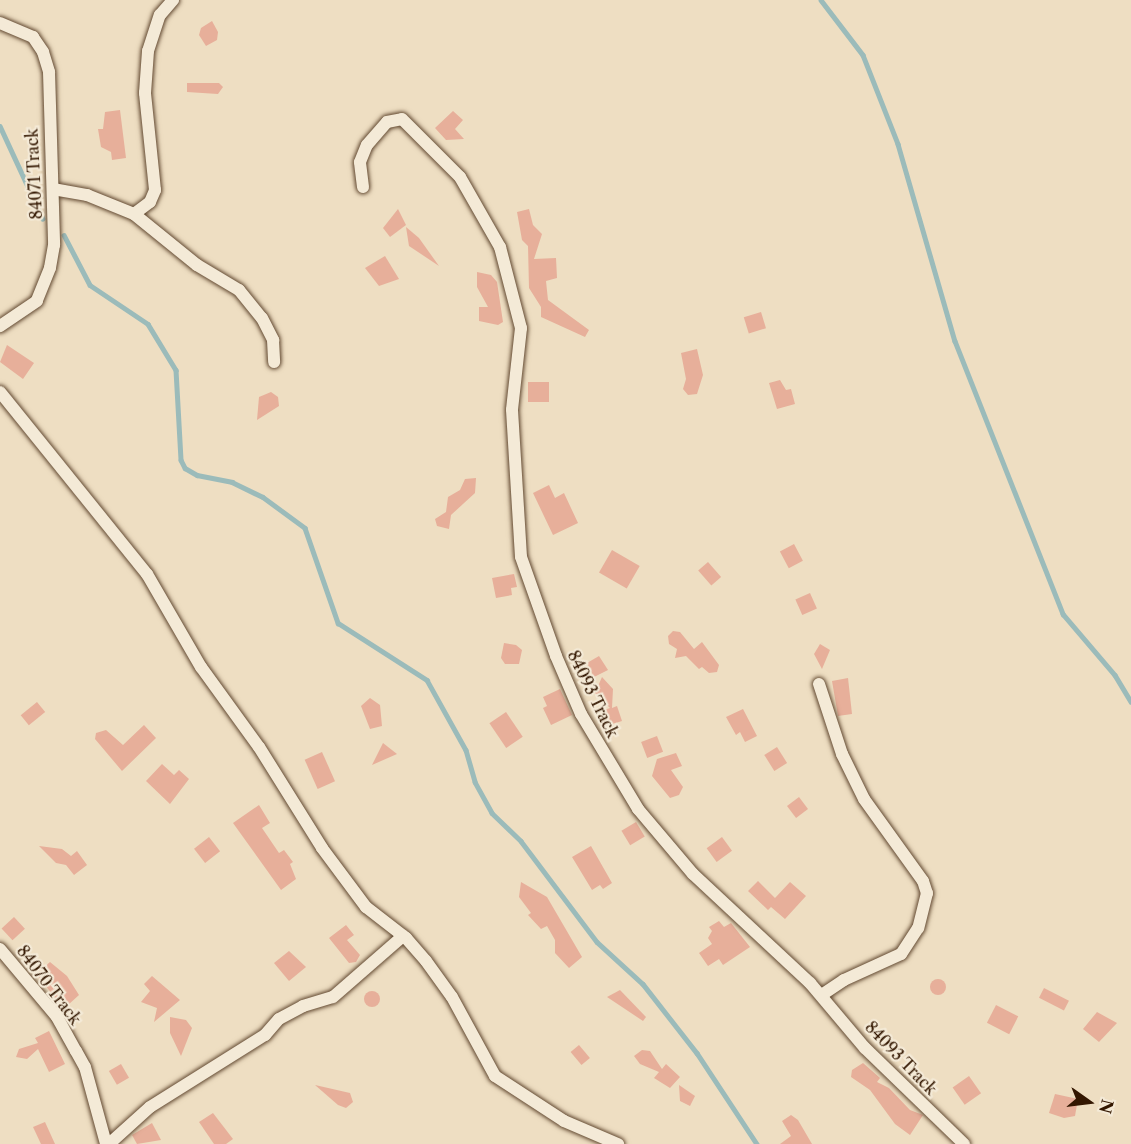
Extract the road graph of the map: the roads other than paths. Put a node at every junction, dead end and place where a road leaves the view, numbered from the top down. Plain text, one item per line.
1 (173, 0) edge
2 (0, 23) edge
3 (363, 187) dead end
4 (53, 189) junction
5 (134, 214) junction
6 (0, 326) edge
7 (274, 362) dead end
8 (0, 392) edge
9 (819, 684) dead end
10 (402, 936) junction
11 (0, 949) edge
12 (822, 995) junction
13 (108, 1144) edge
14 (618, 1144) edge
15 (964, 1144) edge

1 - 5 street
2 - 4 street, 84071 Track
3 - 12 street, 84093 Track
4 - 5 street
4 - 6 street, 84071 Track
5 - 7 street
8 - 10 street
9 - 12 street
10 - 13 street
10 - 14 street
11 - 13 street, 84070 Track
12 - 15 street, 84093 Track

